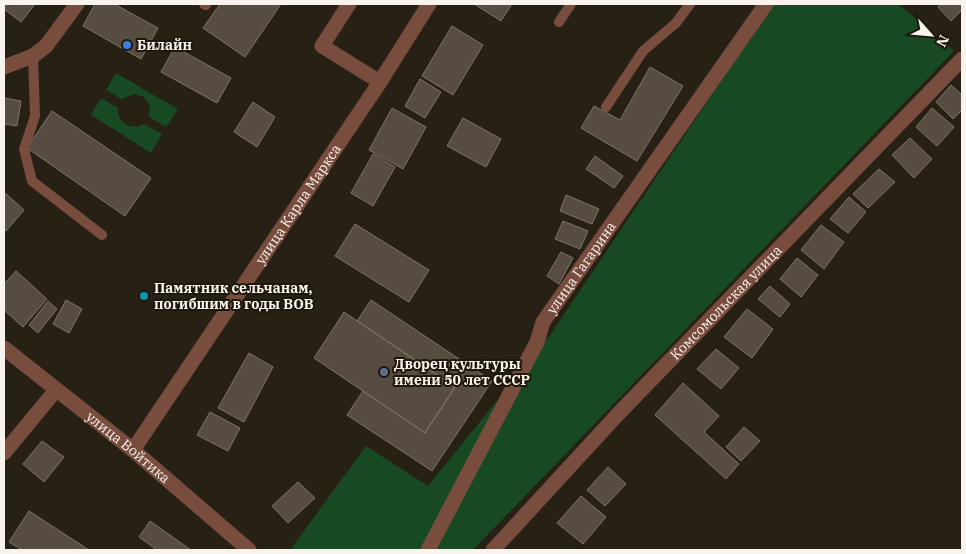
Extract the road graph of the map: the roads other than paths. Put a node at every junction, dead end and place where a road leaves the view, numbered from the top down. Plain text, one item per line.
1 (77, 4) edge
2 (349, 4) edge
3 (429, 4) edge
4 (571, 4) edge
5 (690, 4) edge
6 (766, 4) edge
7 (559, 22) dead end
8 (32, 56) junction
9 (962, 59) edge
10 (4, 67) edge
11 (380, 82) junction
12 (606, 107) dead end
13 (102, 235) dead end
14 (4, 348) edge
15 (56, 390) junction
16 (133, 450) junction
17 (4, 453) edge
18 (249, 550) edge
19 (428, 550) edge
20 (493, 550) edge

1 - 8 street
2 - 11 street
3 - 11 street, улица Карла Маркса
4 - 7 lane
5 - 12 lane
6 - 19 street, улица Гагарина
8 - 10 street
8 - 13 lane
9 - 20 street, Комсомольская улица
11 - 16 street, улица Карла Маркса
14 - 15 street, улица Войтика
15 - 16 street, улица Войтика
15 - 17 street
16 - 18 street, улица Войтика

